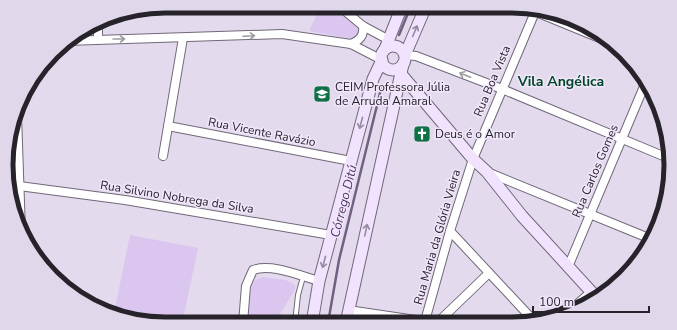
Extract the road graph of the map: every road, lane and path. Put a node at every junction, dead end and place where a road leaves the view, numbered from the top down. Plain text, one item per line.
1 (352, 13) edge
2 (399, 13) edge
3 (423, 13) edge
4 (534, 14) edge
5 (549, 17) edge
6 (363, 26) junction
7 (98, 29) edge
8 (589, 34) edge
9 (183, 38) junction
10 (98, 39) junction
11 (79, 40) edge
12 (351, 44) junction
13 (385, 50) junction
14 (403, 64) junction
15 (643, 88) edge
16 (502, 89) junction
17 (168, 126) junction
18 (17, 129) edge
19 (622, 138) junction
20 (163, 156) dead end
21 (664, 156) edge
22 (473, 159) junction
23 (351, 161) junction
24 (487, 172) junction
25 (19, 186) junction
26 (20, 211) edge
27 (590, 214) junction
28 (450, 231) junction
29 (332, 235) junction
30 (646, 237) edge
31 (568, 267) junction
32 (489, 273) junction
33 (303, 277) junction
34 (319, 281) junction
35 (593, 294) edge
36 (348, 310) junction
37 (530, 316) edge
38 (243, 317) edge
39 (296, 317) edge
40 (313, 317) edge
41 (347, 317) edge
42 (385, 317) edge
43 (426, 317) edge
44 (442, 317) edge

1 - 6 street
2 - 13 main road
14 -> 3 main road
4 - 16 street, Rua Boa Vista
5 - 8 street
6 - 12 street
6 - 13 street
7 - 10 street
10 -> 9 street
9 -> 12 street
9 - 17 street
10 - 11 street
12 - 13 street
13 - 14 main road
13 - 14 main road
13 -> 23 main road
16 -> 14 street
14 - 22 main road
36 -> 14 main road
15 - 19 street, Rua Carlos Gomes
16 - 19 street
16 - 22 street, Rua Boa Vista
17 - 20 street
17 - 23 street, Rua Vicente Ravázio
18 - 25 street
19 - 21 street
19 - 27 street, Rua Carlos Gomes
22 - 24 main road
22 - 28 street, Rua Maria da Glória Vieira
23 - 29 main road
24 - 27 street
24 - 31 main road
25 - 26 street
25 - 29 street, Rua Silvino Nobrega da Silva
27 - 30 street
27 - 31 street, Rua Carlos Gomes
28 - 32 street
28 - 43 street, Rua Maria da Glória Vieira
29 -> 34 main road
31 - 35 main road
32 - 37 street
32 - 44 street
33 - 34 street
33 - 38 street
33 - 39 lane
34 - 40 main road
36 - 41 main road
36 - 42 street

